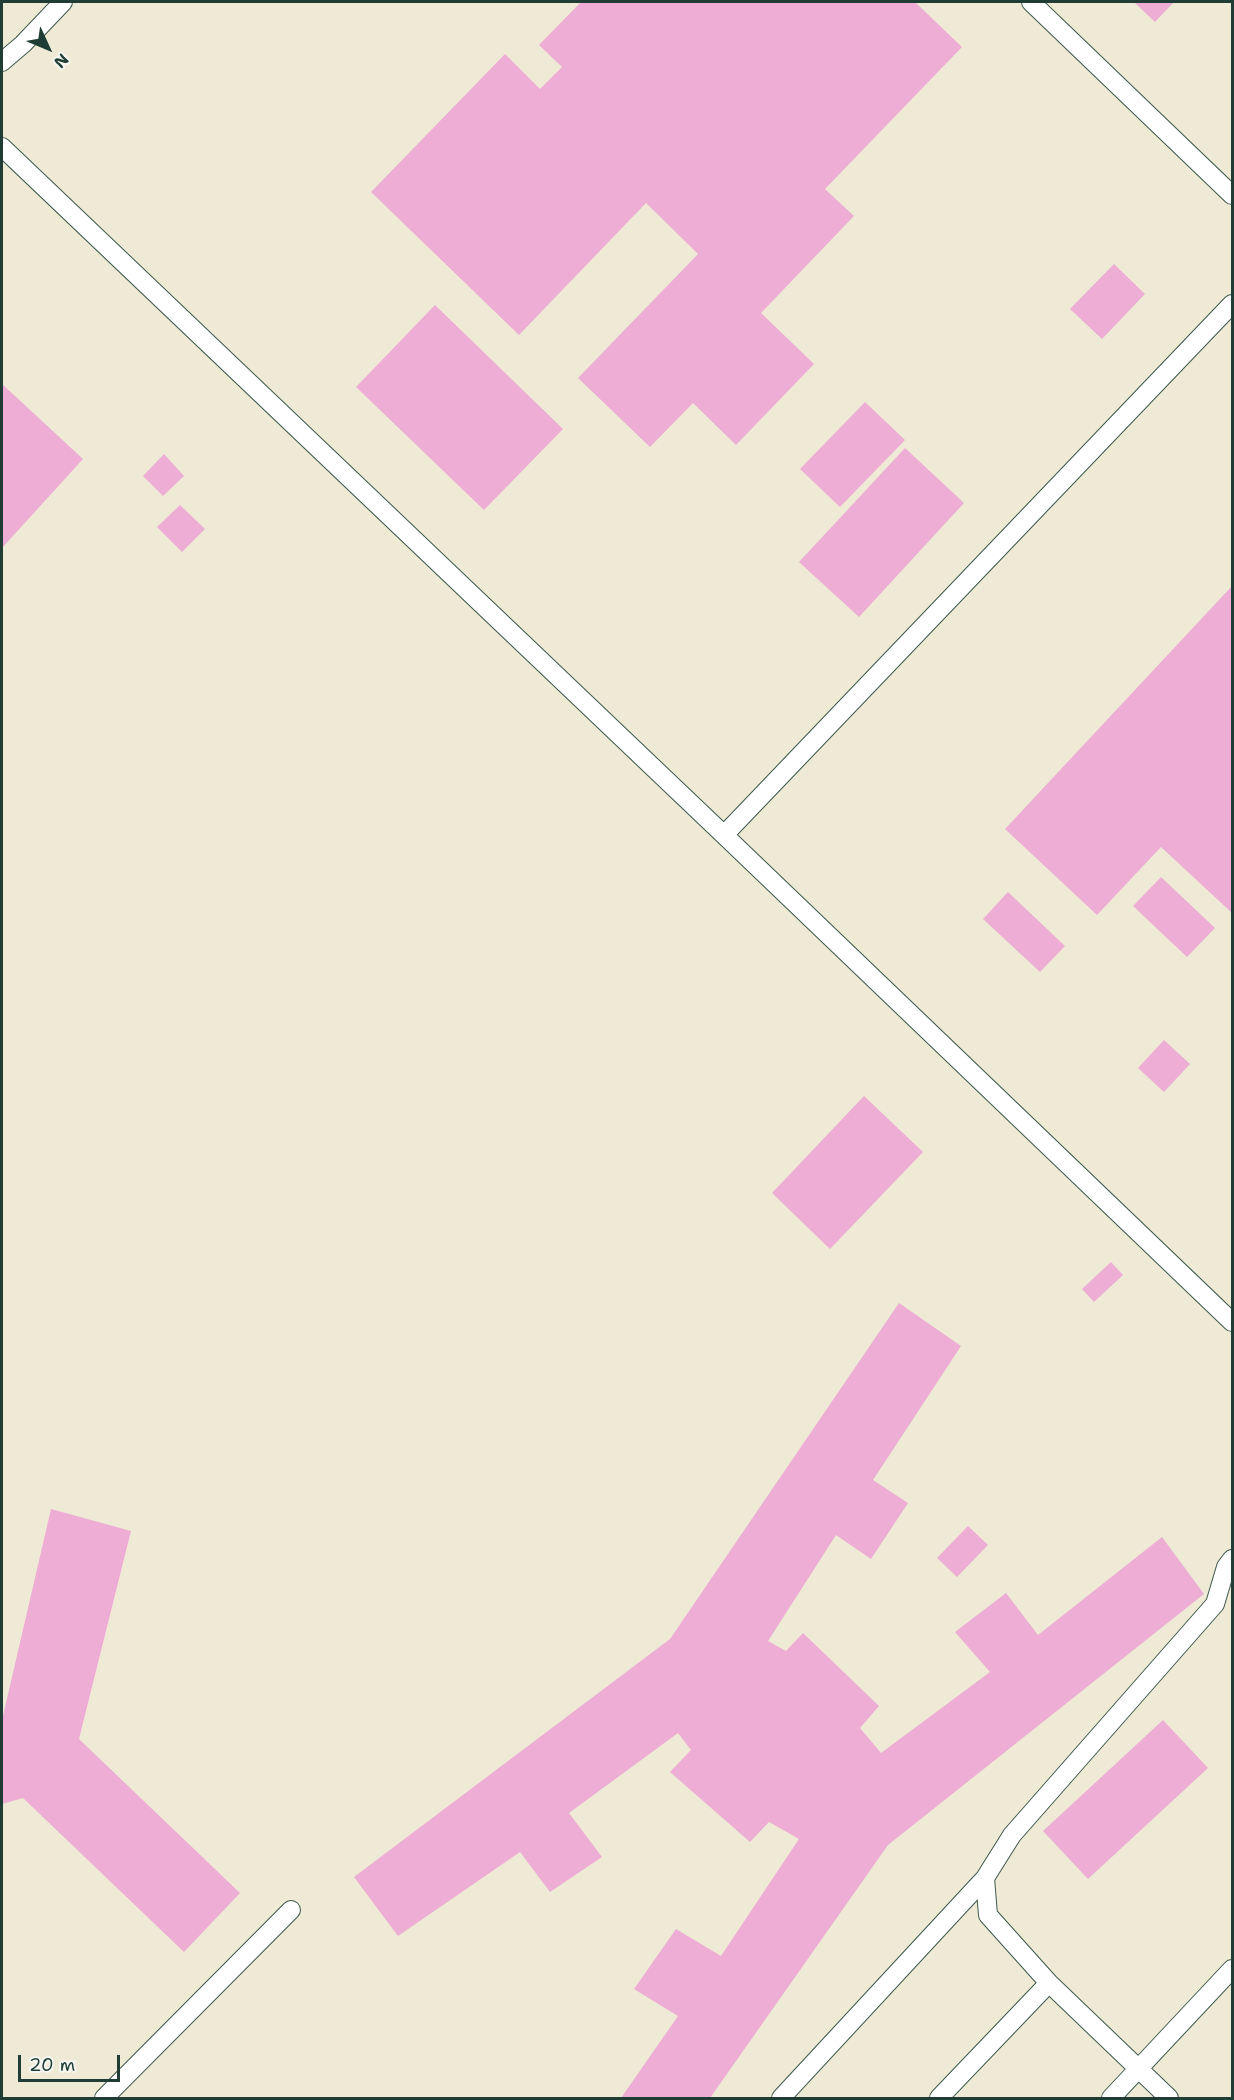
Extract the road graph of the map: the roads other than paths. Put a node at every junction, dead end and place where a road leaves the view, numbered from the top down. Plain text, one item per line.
1 (63, 2) edge
2 (1031, 2) edge
3 (2, 62) edge
4 (2, 147) edge
5 (1233, 195) edge
6 (1233, 304) edge
7 (724, 835) junction
8 (1233, 1322) edge
9 (1233, 1559) edge
10 (985, 1878) junction
11 (291, 1910) dead end
12 (1233, 1969) edge
13 (1049, 1983) junction
14 (1139, 2069) junction
15 (104, 2098) edge
16 (781, 2098) edge
17 (939, 2098) edge
18 (1111, 2098) edge
19 (1168, 2098) edge

1 - 3 lane
2 - 5 lane
4 - 7 lane
6 - 7 lane
7 - 8 lane
9 - 10 lane
10 - 13 lane
10 - 16 lane
11 - 15 lane
12 - 14 lane
13 - 14 lane
13 - 17 lane
14 - 18 lane
14 - 19 lane

